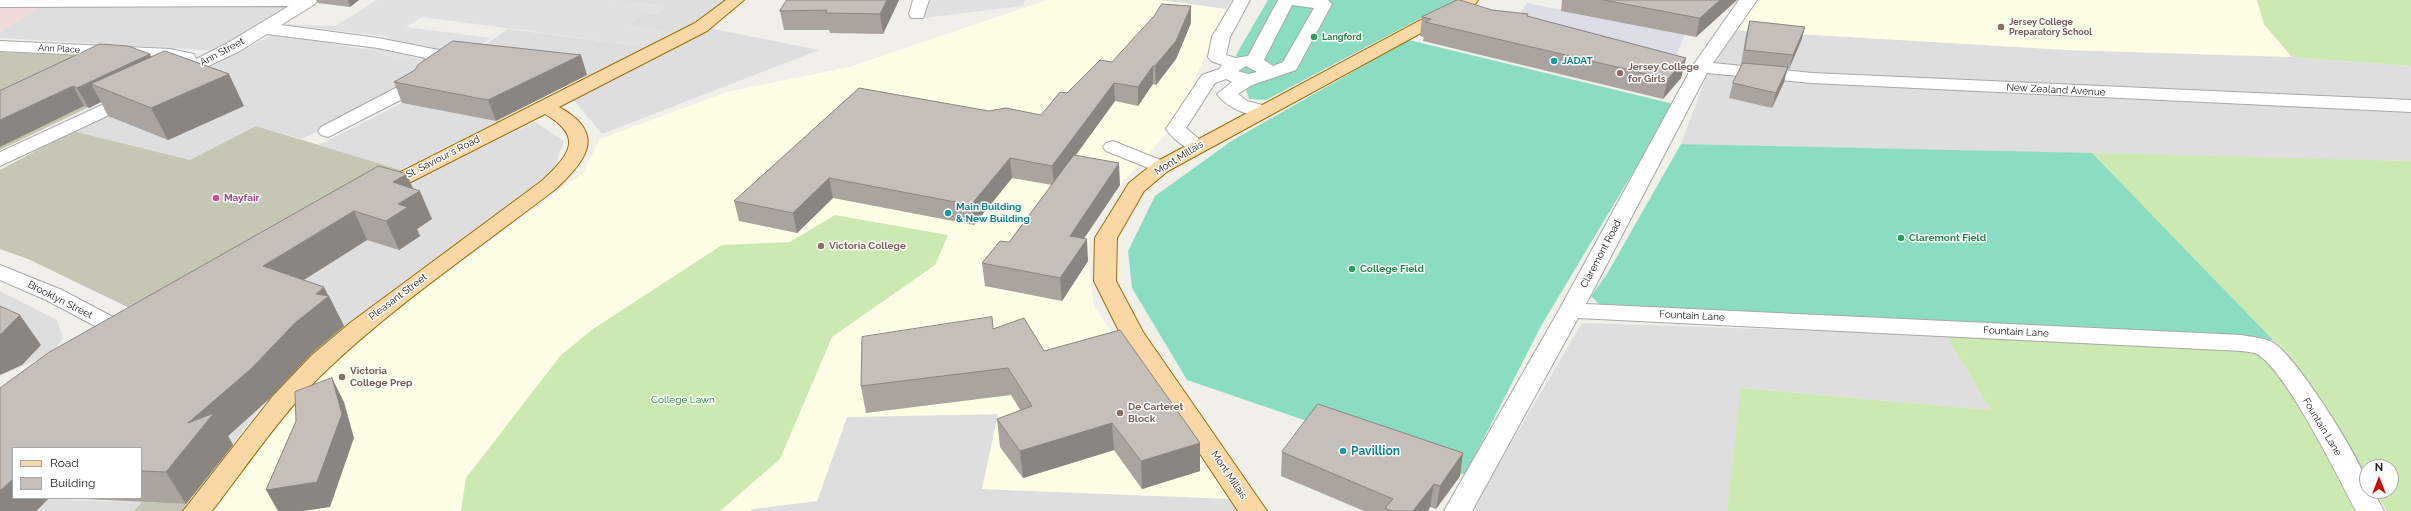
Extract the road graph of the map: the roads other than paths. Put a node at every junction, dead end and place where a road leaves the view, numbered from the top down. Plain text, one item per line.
1 (309, 0) edge
2 (736, 0) edge
3 (1242, 0) edge
4 (1286, 0) edge
5 (1292, 0) edge
6 (1470, 0) edge
7 (1749, 0) edge
8 (0, 2) edge
9 (264, 28) junction
10 (0, 46) edge
11 (212, 58) junction
12 (1701, 67) junction
13 (1231, 68) junction
14 (1259, 68) junction
15 (1247, 80) junction
16 (2411, 106) edge
17 (545, 107) junction
18 (1263, 111) junction
19 (328, 131) dead end
20 (1197, 146) junction
21 (1113, 147) dead end
22 (0, 160) edge
23 (1161, 167) junction
24 (365, 199) edge
25 (0, 272) edge
26 (1571, 310) junction
27 (127, 327) joint
28 (99, 341) edge
29 (197, 511) edge
30 (1253, 511) edge
31 (1458, 511) edge
32 (2370, 511) edge

1 - 8 street
1 - 9 street, Ann Street
2 - 17 main road, St. Saviour's Road
3 - 13 street
4 - 14 street
5 - 14 street
6 - 18 main road, Mont Millais
7 - 12 street, Claremont Road
9 - 11 street, Ann Street
9 - 19 street
10 - 11 street, Ann Place
11 - 22 street, Ann Street
12 - 16 street, New Zealand Avenue
12 - 26 street, Claremont Road
13 - 14 street
13 - 15 street
13 - 20 street
14 - 15 street
15 - 18 street
17 - 24 main road, St. Saviour's Road
17 - 29 main road, Pleasant Street
18 - 20 main road, Mont Millais
20 - 23 main road, Mont Millais
21 - 23 street
23 - 30 main road, Mont Millais
25 - 27 street, Brooklyn Street
26 - 31 street, Claremont Road
26 - 32 street, Fountain Lane
27 - 28 main road

